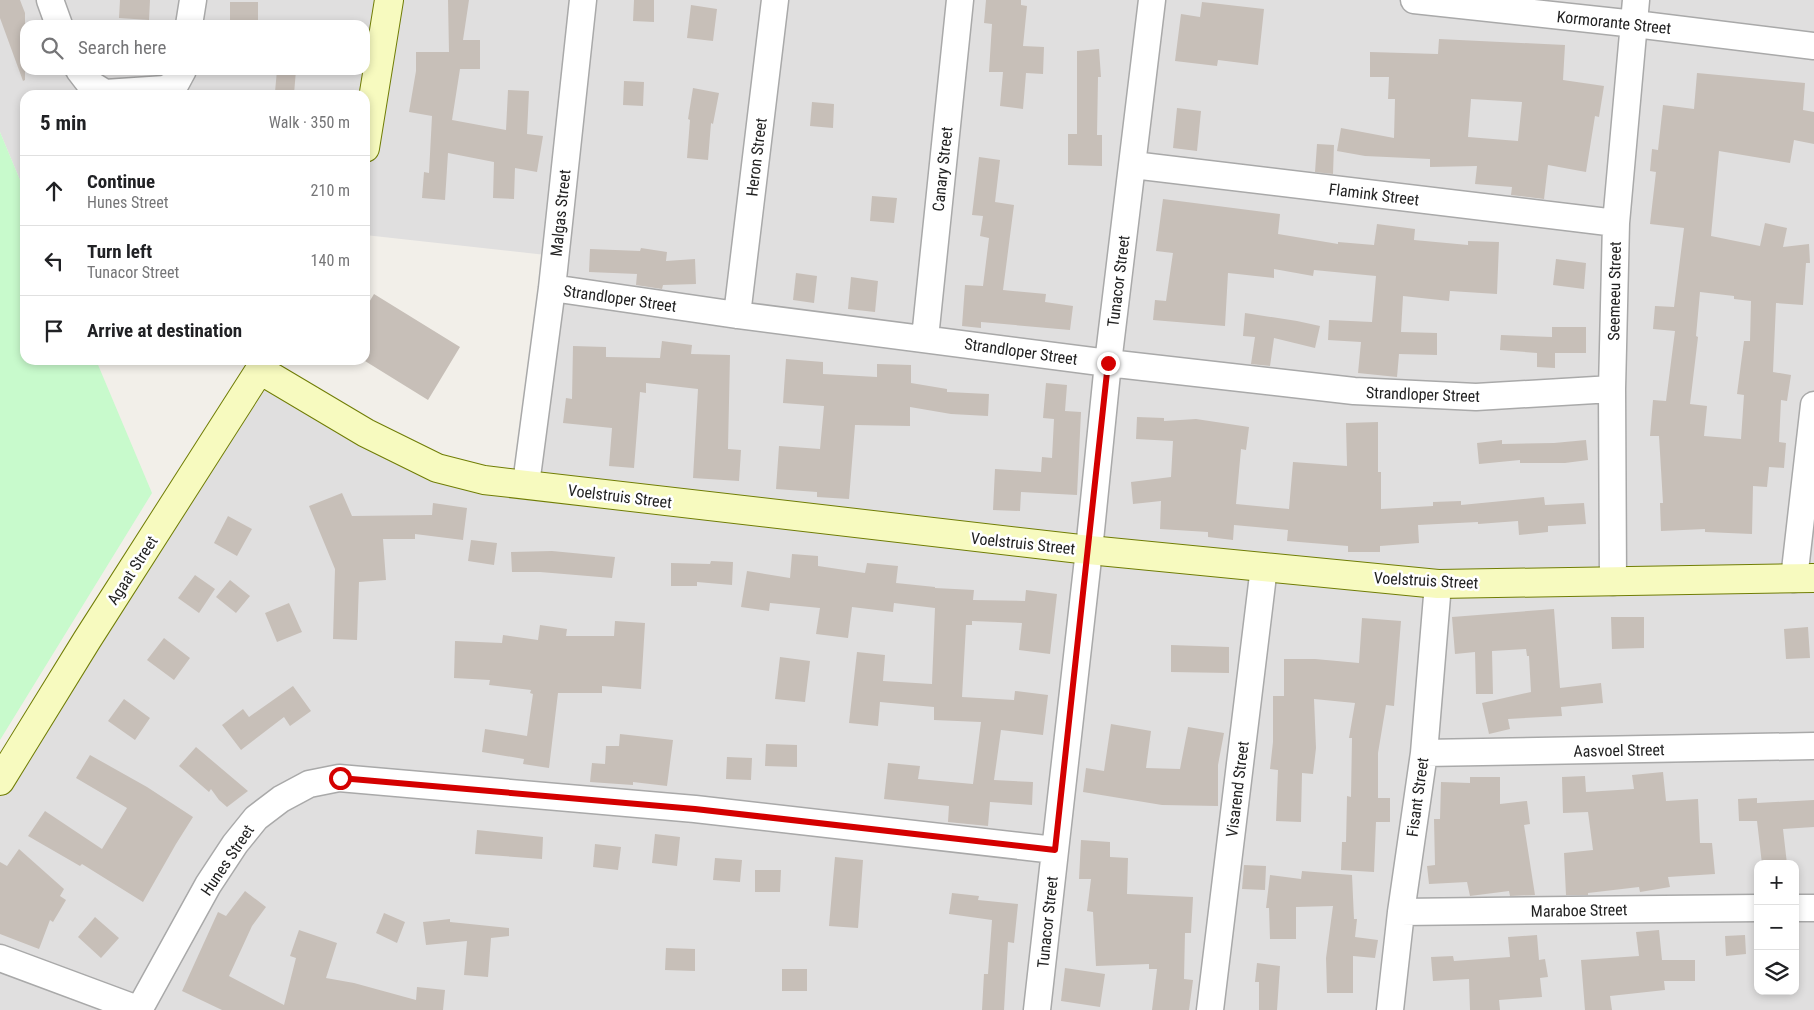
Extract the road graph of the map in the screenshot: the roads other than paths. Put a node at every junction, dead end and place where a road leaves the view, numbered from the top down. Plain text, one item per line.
1 (50, 0) edge
2 (193, 0) edge
3 (390, 0) edge
4 (583, 0) edge
5 (775, 0) edge
6 (960, 0) edge
7 (1152, 0) edge
8 (1414, 0) edge
9 (1635, 12) edge
10 (57, 20) edge
11 (190, 20) edge
12 (1814, 46) edge
13 (82, 75) edge
14 (180, 75) edge
15 (100, 90) edge
16 (150, 90) edge
17 (370, 118) edge
18 (1133, 165) junction
19 (1616, 223) junction
20 (552, 288) junction
21 (737, 315) junction
22 (924, 338) junction
23 (1108, 363) junction
24 (263, 365) edge
25 (1612, 389) junction
26 (1814, 405) edge
27 (526, 484) junction
28 (1089, 550) junction
29 (1264, 568) junction
30 (1804, 578) edge
31 (1613, 582) junction
32 (1438, 584) junction
33 (1814, 746) edge
34 (1424, 753) junction
35 (0, 782) edge
36 (1055, 850) junction
37 (1754, 908) edge
38 (1799, 908) edge
39 (1814, 908) edge
40 (1401, 912) junction
41 (0, 958) edge
42 (139, 1010) edge
43 (1037, 1010) edge
44 (1210, 1010) edge
45 (1390, 1010) edge

1 - 10 street
2 - 11 street
3 - 17 street
4 - 20 street, Malgas Street
5 - 21 street, Heron Street
6 - 22 street, Canary Street
7 - 18 street, Tunacor Street
8 - 9 street, Kormorante Street
9 - 12 street, Kormorante Street
9 - 19 street, Seemeeu Street
13 - 15 street
14 - 16 street
18 - 19 street, Flamink Street
18 - 23 street, Tunacor Street
19 - 25 street, Seemeeu Street
20 - 21 street, Strandloper Street
20 - 27 street, Malgas Street
21 - 22 street, Strandloper Street
22 - 23 street, Strandloper Street
23 - 25 street, Strandloper Street
23 - 28 street, Tunacor Street
24 - 27 street, Voelstruis Street
24 - 35 street, Agaat Street
25 - 31 street, Seemeeu Street
26 - 30 street
27 - 28 street, Voelstruis Street
28 - 29 street, Voelstruis Street
28 - 36 street, Tunacor Street
29 - 32 street, Voelstruis Street
29 - 44 street, Visarend Street
30 - 31 street, Voelstruis Street
31 - 32 street, Voelstruis Street
32 - 34 street, Fisant Street
33 - 34 street, Aasvoel Street
34 - 40 street, Fisant Street
36 - 42 street, Hunes Street
36 - 43 street, Tunacor Street
37 - 40 street, Maraboe Street
38 - 39 street
40 - 45 street, Fisant Street
41 - 42 street

